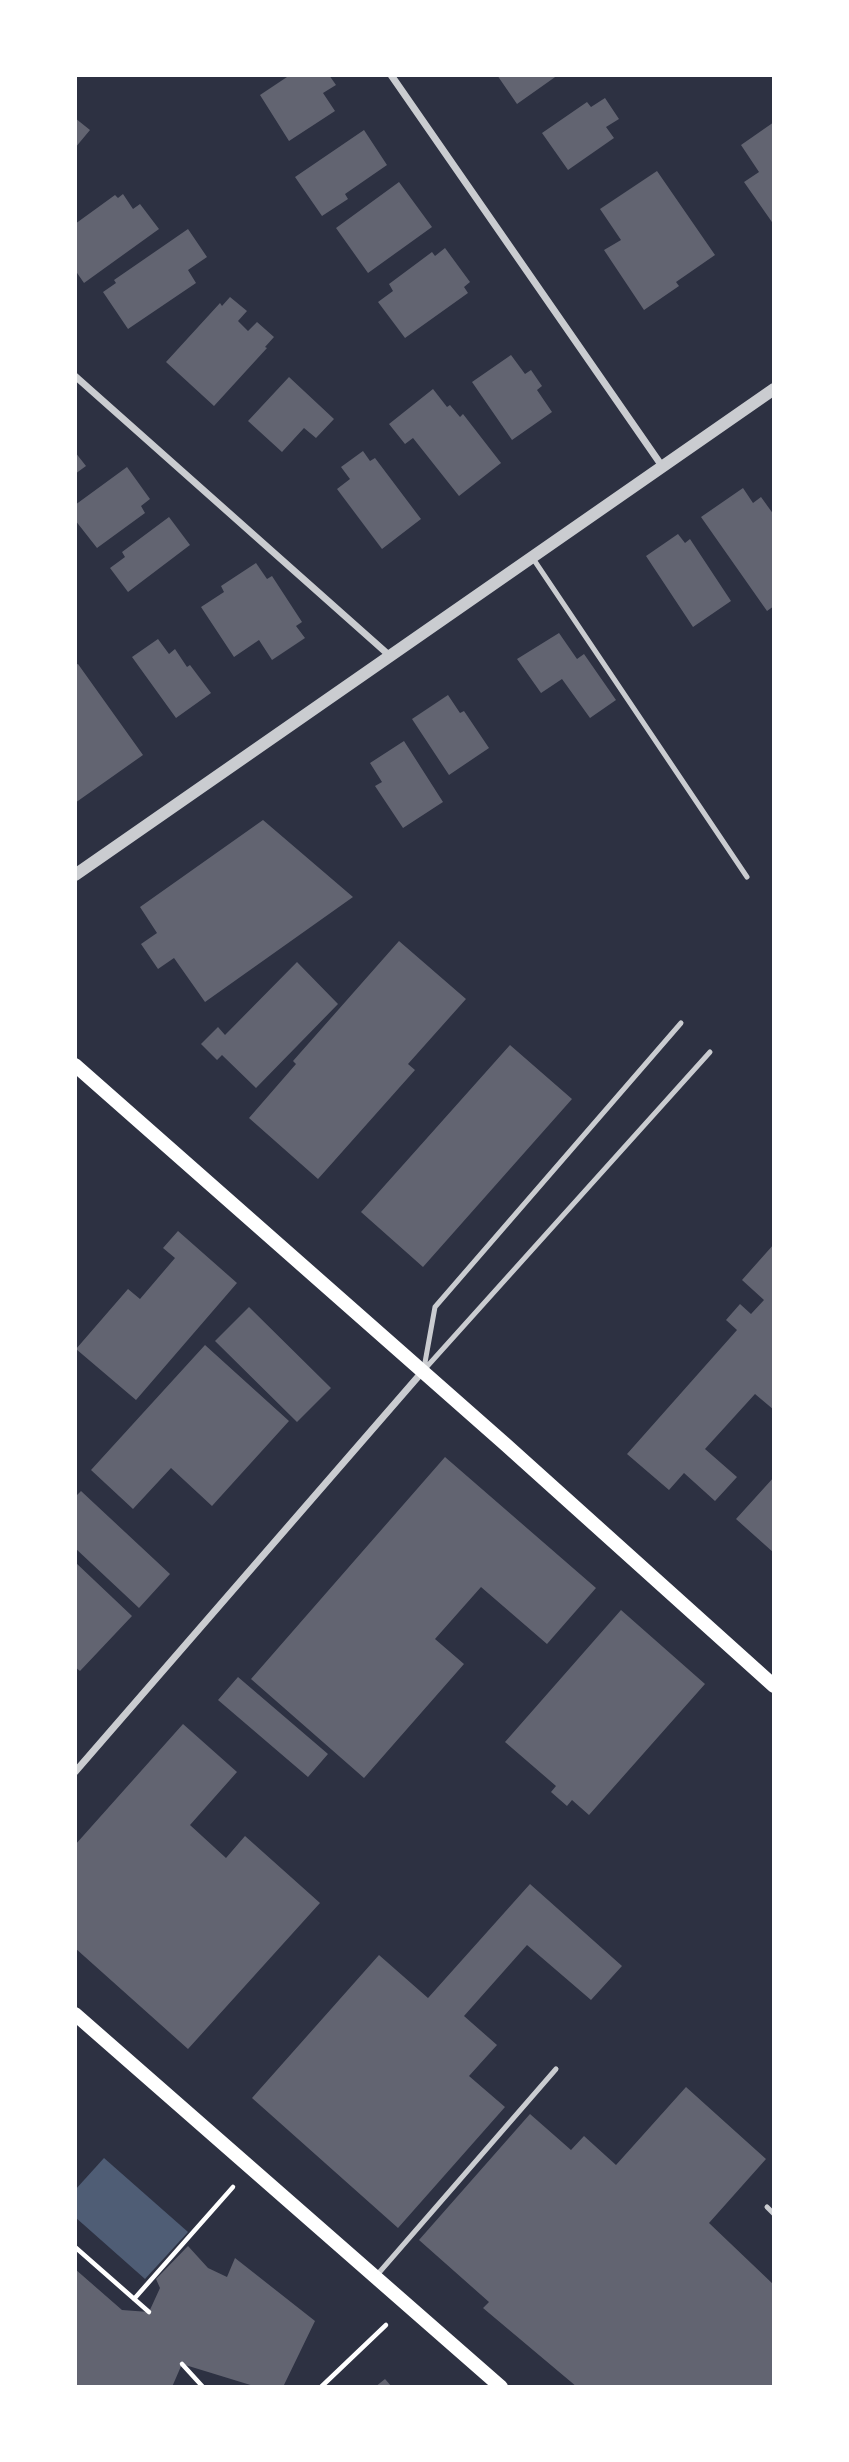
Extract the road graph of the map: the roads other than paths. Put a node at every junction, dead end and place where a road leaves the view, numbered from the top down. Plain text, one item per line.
1 (391, 75) edge
2 (75, 376) edge
3 (774, 389) edge
4 (662, 467) junction
5 (532, 557) junction
6 (390, 656) junction
7 (75, 875) edge
8 (747, 877) dead end
9 (681, 1023) dead end
10 (710, 1052) dead end
11 (75, 1065) edge
12 (423, 1371) junction
13 (774, 1686) edge
14 (75, 1772) edge
15 (75, 2014) edge
16 (556, 2069) dead end
17 (768, 2207) dead end
18 (774, 2214) edge
19 (375, 2278) junction
20 (501, 2387) edge

1 - 4 street
2 - 6 street
3 - 4 street
4 - 5 street
5 - 6 street
5 - 8 lane
6 - 7 street
9 - 12 lane
10 - 12 lane
11 - 12 main road
12 - 13 main road
12 - 14 street
15 - 19 main road
16 - 19 lane
17 - 18 lane
19 - 20 main road

